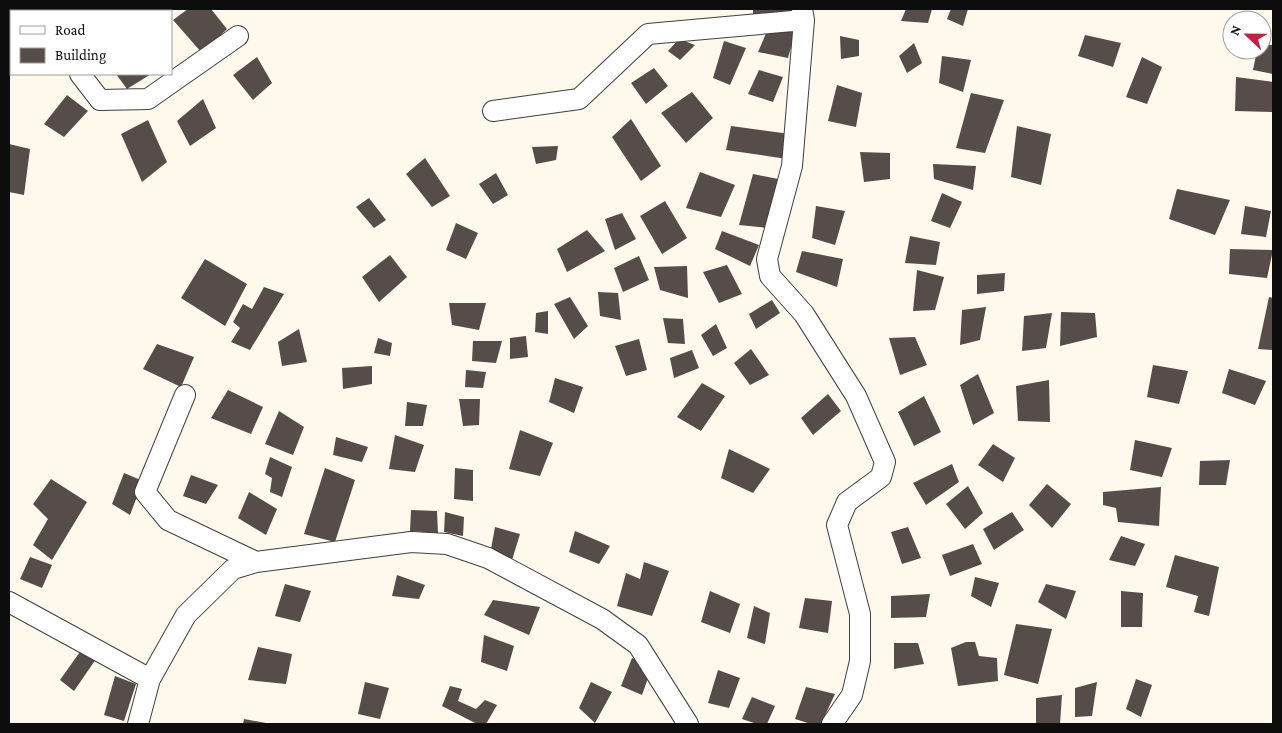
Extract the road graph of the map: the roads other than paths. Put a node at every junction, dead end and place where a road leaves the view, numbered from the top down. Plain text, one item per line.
1 (803, 14) edge
2 (238, 36) dead end
3 (81, 75) edge
4 (493, 111) dead end
5 (185, 394) dead end
6 (256, 562) junction
7 (9, 602) edge
8 (150, 679) junction
9 (138, 724) edge
10 (688, 724) edge
11 (832, 724) edge

1 - 4 street
1 - 11 street
2 - 3 street
5 - 6 street
6 - 8 street
6 - 10 street
7 - 8 street
8 - 9 street

